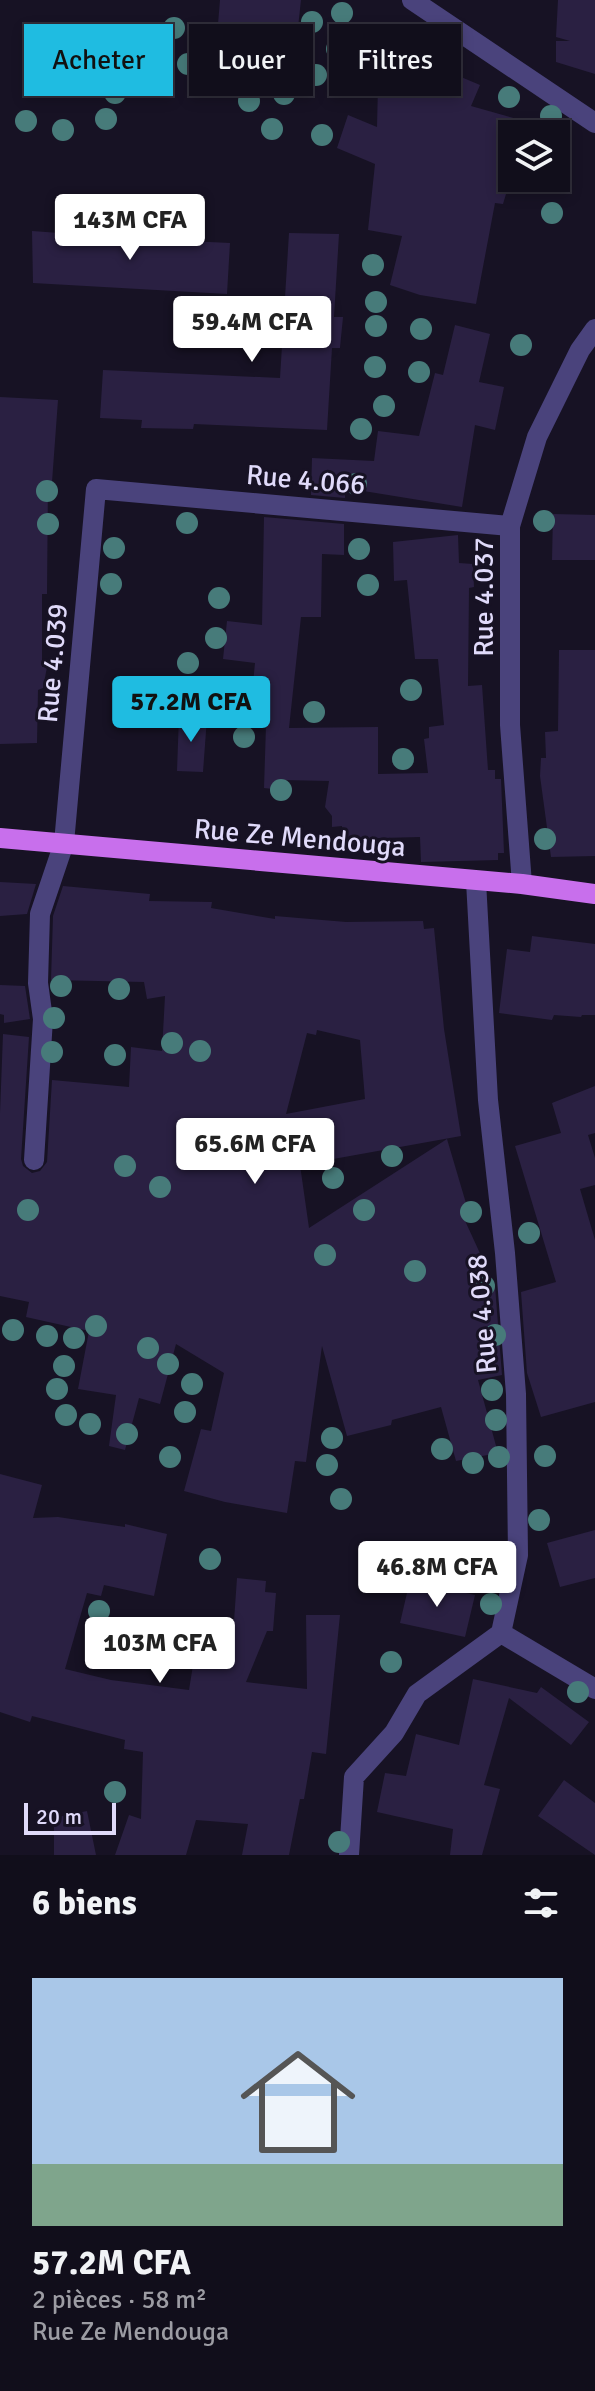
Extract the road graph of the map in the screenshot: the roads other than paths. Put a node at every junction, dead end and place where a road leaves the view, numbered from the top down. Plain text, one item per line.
1 (412, 0) edge
2 (595, 123) edge
3 (595, 329) edge
4 (96, 489) joint
5 (510, 526) junction
6 (0, 838) edge
7 (64, 843) junction
8 (476, 881) junction
9 (522, 884) junction
10 (595, 894) edge
11 (34, 1160) dead end
12 (501, 1633) junction
13 (595, 1689) edge
14 (349, 1855) edge

1 - 2 street
3 - 5 street, Rue 4.037
4 - 5 street, Rue 4.066
4 - 7 street, Rue 4.039
5 - 9 street, Rue 4.037
6 - 7 main road, Rue Ze Mendouga
7 - 8 main road, Rue Ze Mendouga
7 - 11 street, Rue 4.039
8 - 9 main road, Rue Ze Mendouga
8 - 12 street, Rue 4.038
9 - 10 main road, Rue Ze Mendouga
12 - 13 street
12 - 14 street

